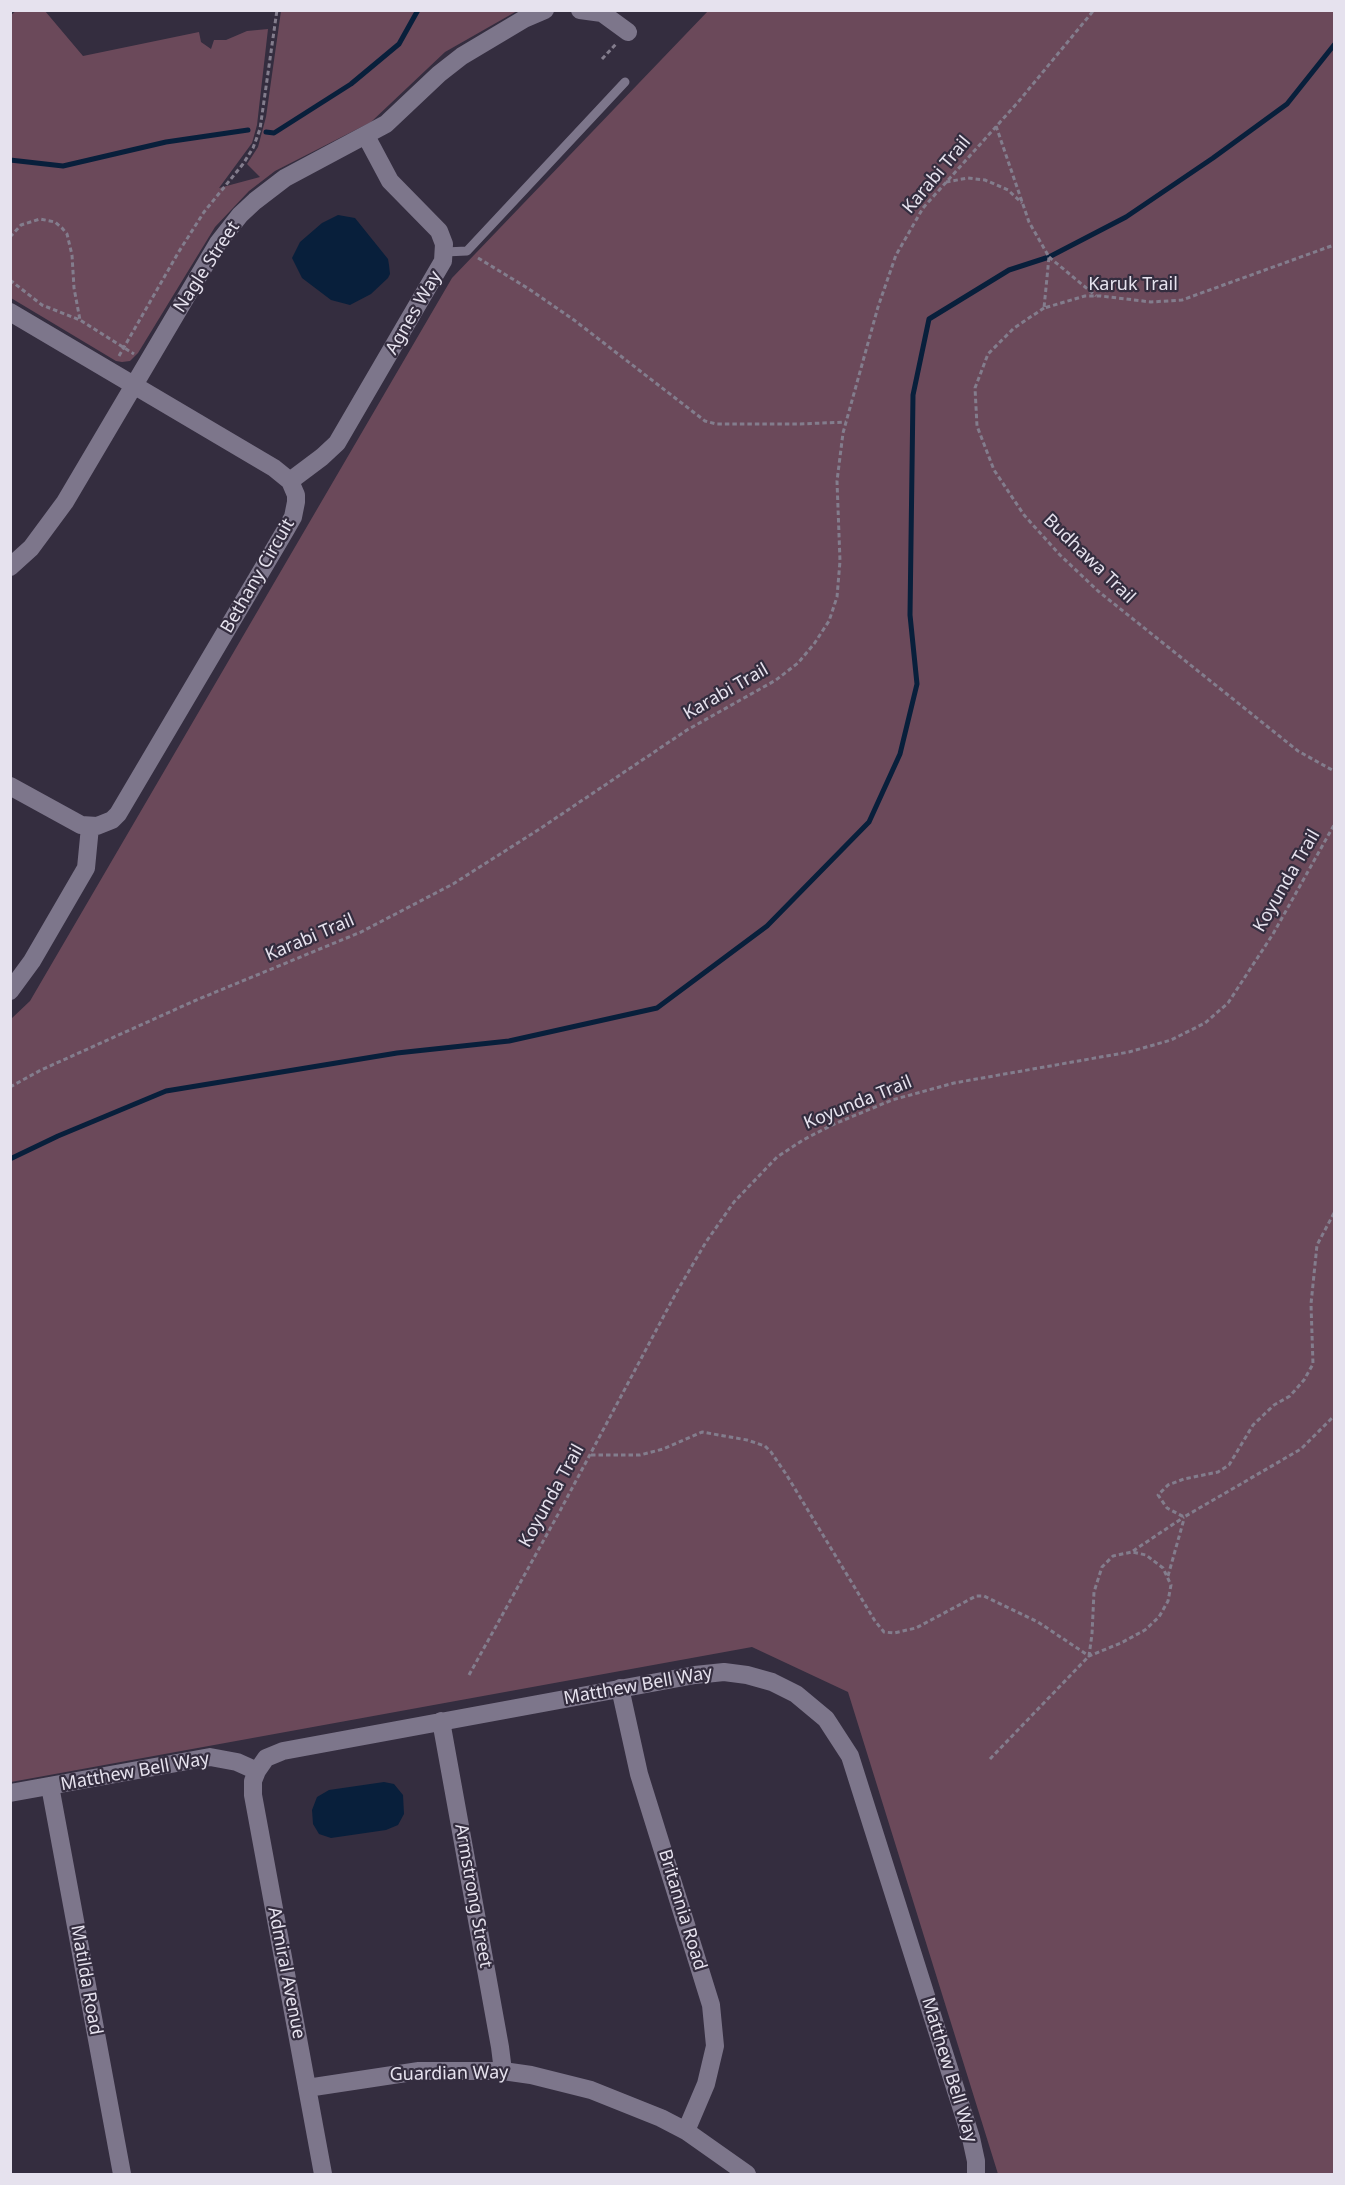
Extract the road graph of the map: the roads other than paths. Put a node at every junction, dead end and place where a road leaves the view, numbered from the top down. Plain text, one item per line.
1 (545, 10) edge
2 (580, 10) edge
3 (628, 32) dead end
4 (625, 82) dead end
5 (366, 136) junction
6 (445, 252) junction
7 (10, 312) edge
8 (134, 385) junction
9 (290, 481) junction
10 (10, 567) edge
11 (10, 786) edge
12 (90, 827) junction
13 (10, 991) edge
14 (620, 1688) junction
15 (441, 1721) junction
16 (257, 1771) junction
17 (50, 1786) junction
18 (10, 1793) edge
19 (503, 2070) junction
20 (307, 2088) junction
21 (686, 2131) junction
22 (122, 2175) edge
23 (323, 2175) edge
24 (747, 2175) edge
25 (976, 2175) edge

1 - 5 street, Nagle Street
2 - 3 street
4 - 6 lane
5 - 6 street, Agnes Way
5 - 8 street, Nagle Street
6 - 9 street, Agnes Way
7 - 8 street
8 - 9 street
8 - 10 street, Nagle Street
9 - 12 street, Bethany Circuit
11 - 12 street
12 - 13 street
14 - 15 street, Matthew Bell Way
14 - 21 street, Britannia Road
14 - 25 street, Matthew Bell Way
15 - 16 street, Matthew Bell Way
15 - 19 street, Armstrong Street
16 - 17 street, Matthew Bell Way
16 - 20 street, Admiral Avenue
17 - 18 street, Matthew Bell Way
17 - 22 street, Matilda Road
19 - 20 street, Guardian Way
19 - 21 street, Guardian Way
20 - 23 street, Admiral Avenue
21 - 24 street, Guardian Way

